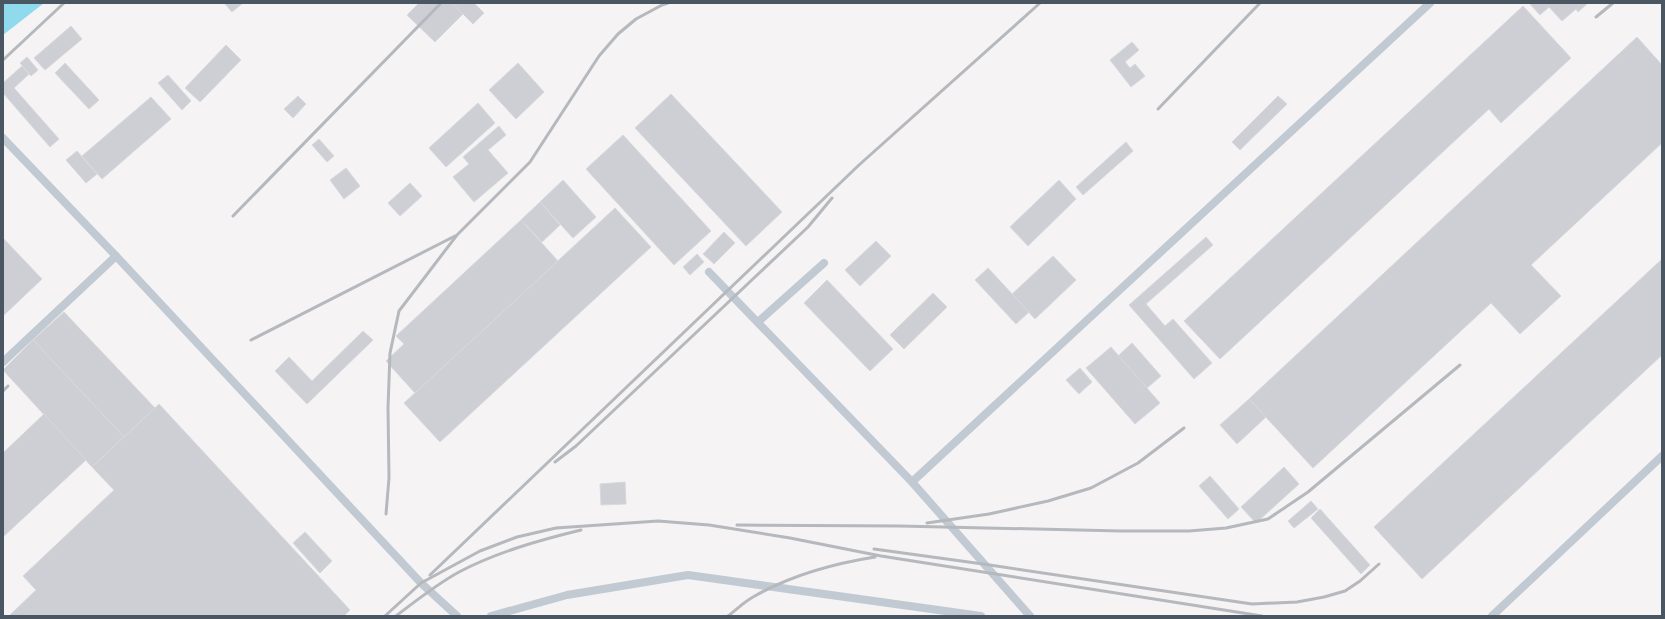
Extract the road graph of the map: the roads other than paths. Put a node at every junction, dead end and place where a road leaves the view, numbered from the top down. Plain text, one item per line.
1 (1430, 3) edge
2 (3, 138) edge
3 (116, 256) junction
4 (824, 263) dead end
5 (709, 272) dead end
6 (758, 322) junction
7 (3, 362) edge
8 (1662, 456) edge
9 (912, 482) junction
10 (457, 616) edge
11 (491, 616) edge
12 (981, 616) edge
13 (1030, 616) edge
14 (1492, 616) edge

1 - 9 lane
2 - 3 lane
3 - 7 lane
3 - 10 lane
4 - 6 lane
5 - 6 lane
6 - 9 lane
8 - 14 lane
9 - 13 lane
11 - 12 lane

